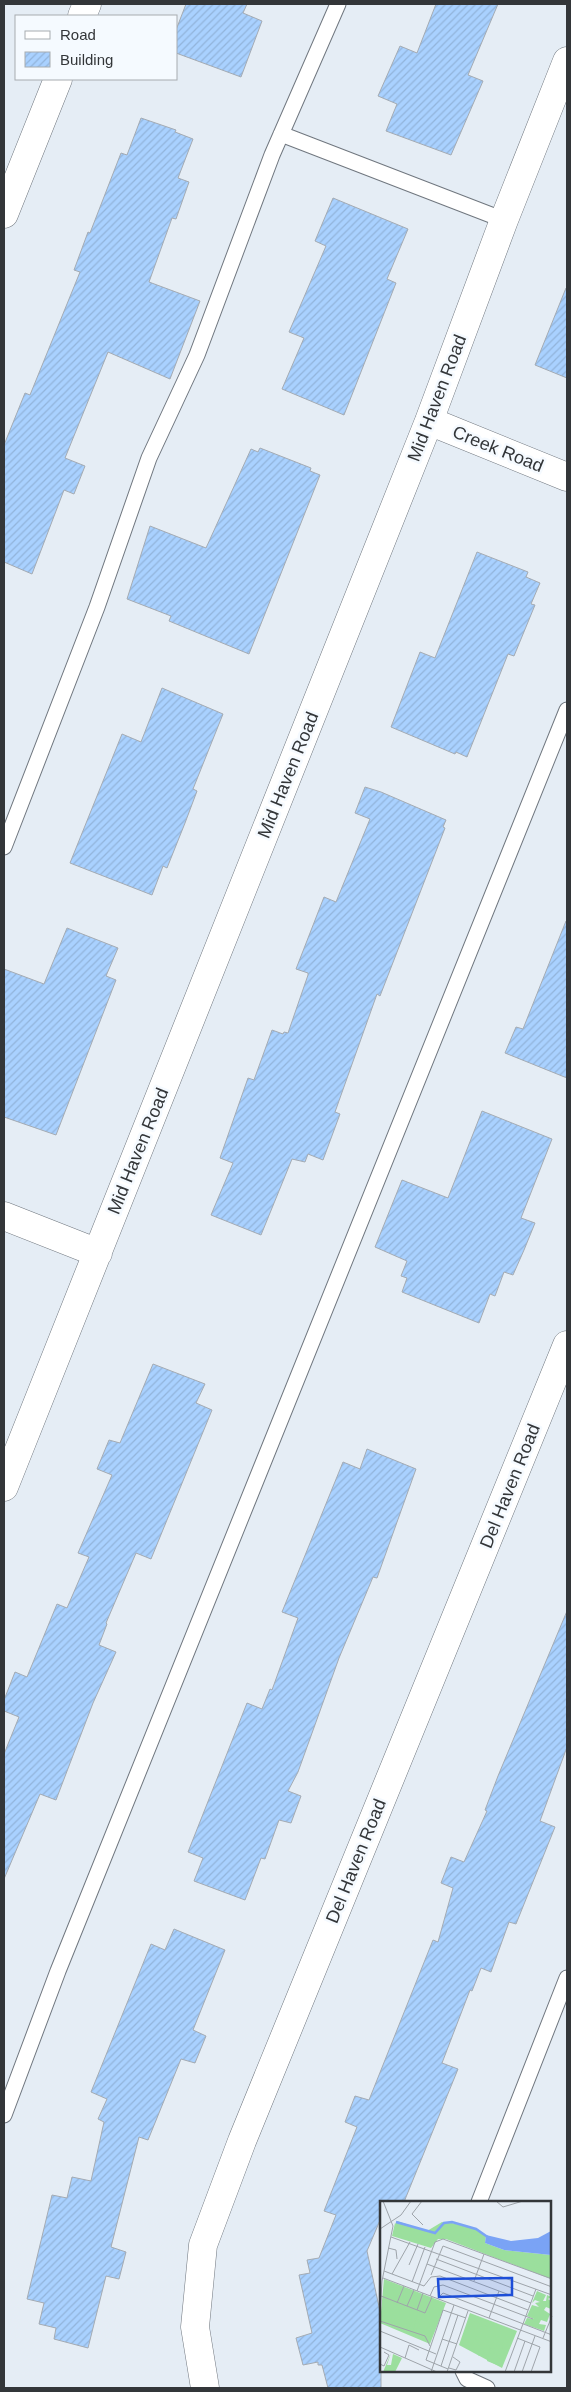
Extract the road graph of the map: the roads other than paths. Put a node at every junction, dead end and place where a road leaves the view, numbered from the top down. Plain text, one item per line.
1 (338, 4) edge
2 (567, 61) edge
3 (58, 80) edge
4 (281, 134) junction
5 (4, 214) edge
6 (504, 220) junction
7 (429, 421) junction
8 (567, 477) edge
9 (567, 710) edge
10 (4, 847) edge
11 (4, 1216) edge
12 (98, 1253) junction
13 (567, 1345) edge
14 (4, 1487) edge
15 (567, 1978) edge
16 (4, 2115) edge
17 (479, 2201) edge
18 (464, 2372) edge
19 (205, 2388) edge
20 (487, 2388) edge

1 - 4 lane
2 - 6 street, Mid Haven Road
3 - 5 street
4 - 6 lane
4 - 10 lane
6 - 7 street, Mid Haven Road
7 - 8 street, Creek Road
7 - 12 street, Mid Haven Road
9 - 16 lane
11 - 12 street
12 - 14 street, Mid Haven Road
13 - 19 street, Del Haven Road
15 - 17 lane
18 - 20 lane

